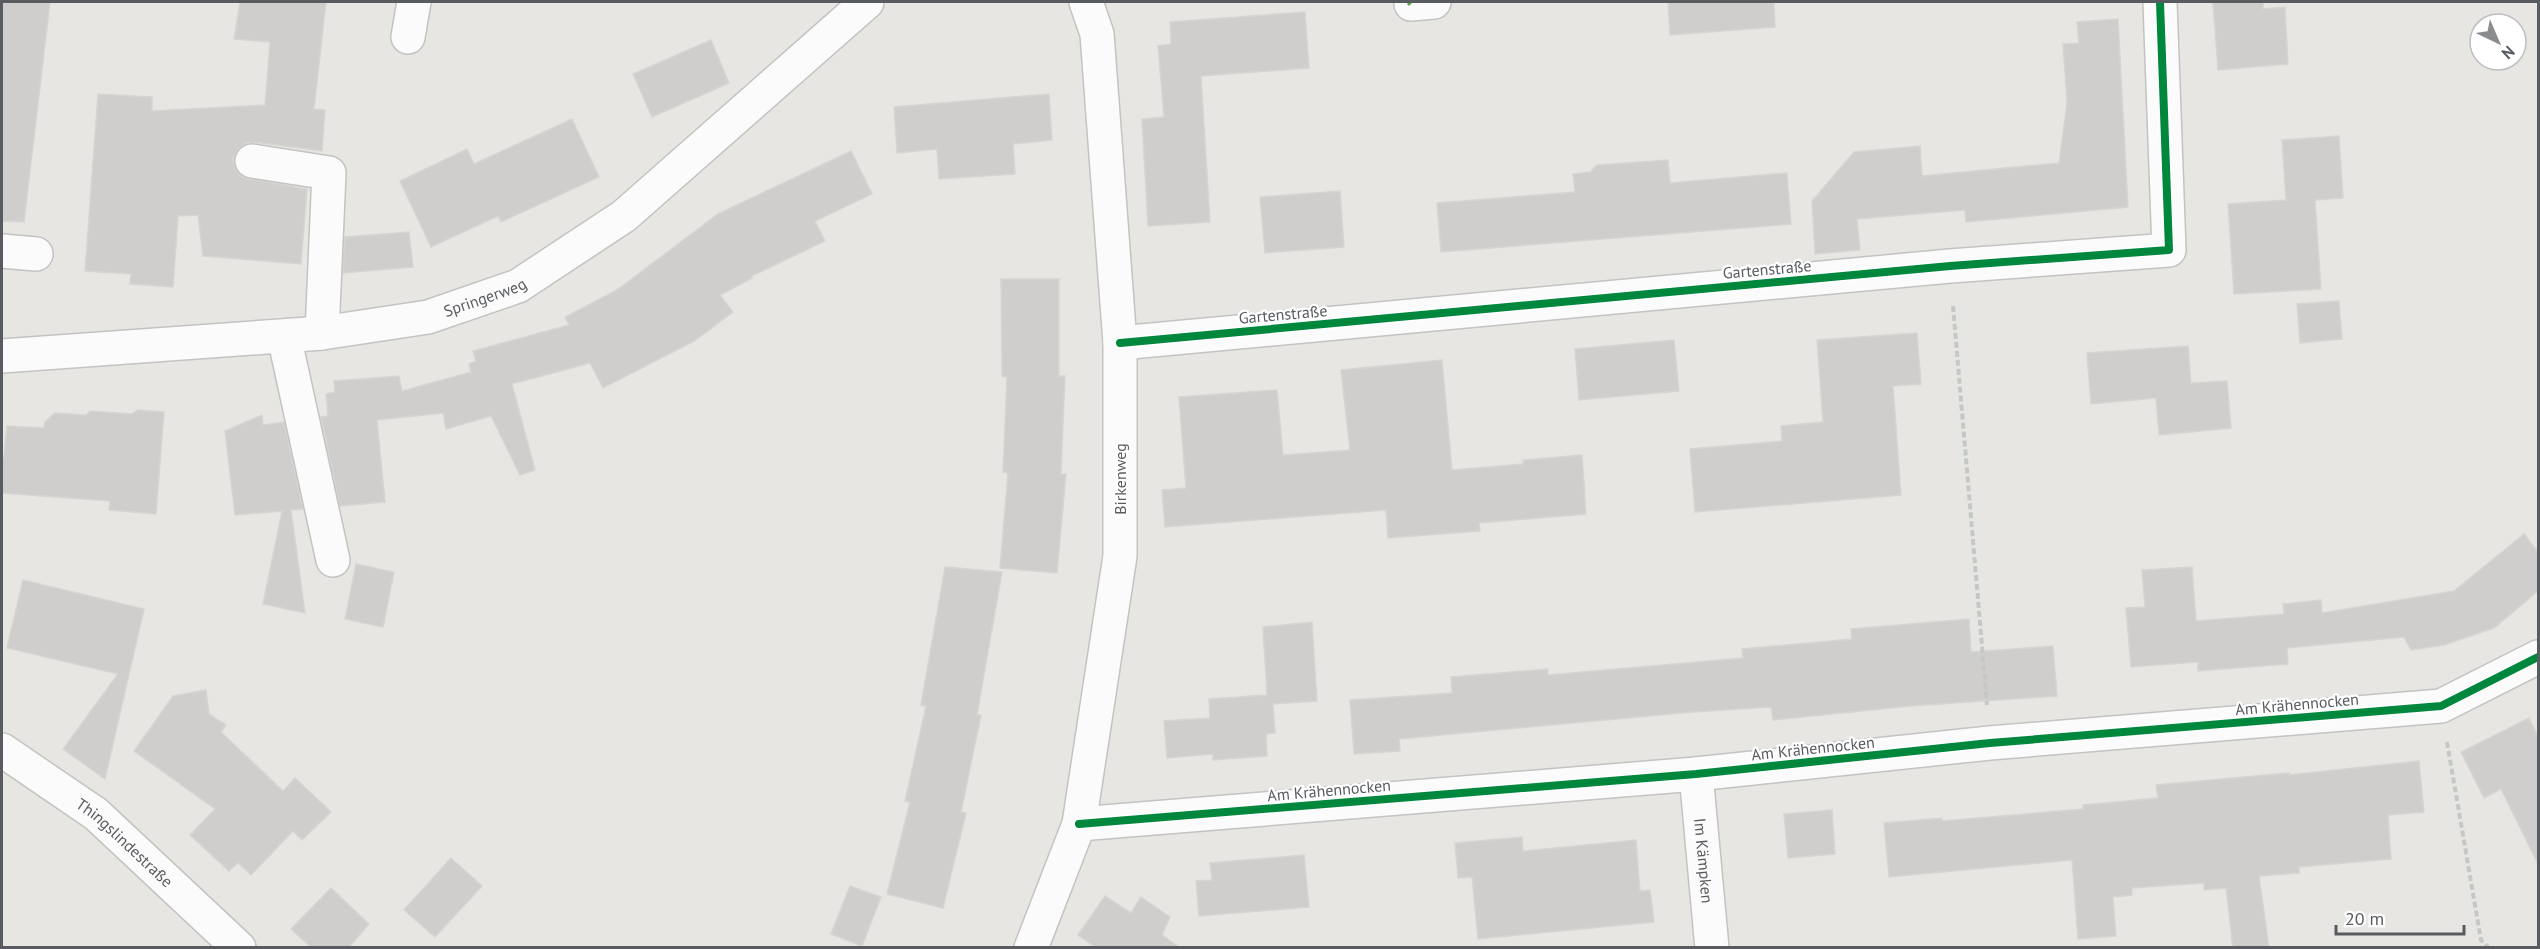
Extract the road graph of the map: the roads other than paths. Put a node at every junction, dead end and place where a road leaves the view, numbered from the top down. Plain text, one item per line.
1 (414, 2) edge
2 (867, 2) edge
3 (1086, 2) edge
4 (2160, 2) edge
5 (408, 37) dead end
6 (252, 161) dead end
7 (2, 251) edge
8 (36, 254) dead end
9 (322, 333) junction
10 (284, 336) junction
11 (1120, 343) junction
12 (2, 356) edge
13 (333, 560) dead end
14 (2538, 657) edge
15 (2, 750) edge
16 (1696, 774) junction
17 (1079, 824) junction
18 (239, 948) edge
19 (1031, 948) edge
20 (1712, 948) edge

1 - 5 street
2 - 9 street, Springerweg
3 - 11 street, Birkenweg
4 - 11 street, Gartenstraße
6 - 9 street
7 - 8 street
9 - 10 street, Springerweg
10 - 12 street, Springerweg
10 - 13 street
11 - 17 street, Birkenweg
14 - 16 street, Am Krähennocken
15 - 18 street, Thingslindestraße
16 - 17 street, Am Krähennocken
16 - 20 street, Im Kämpken
17 - 19 street, Birkenweg

